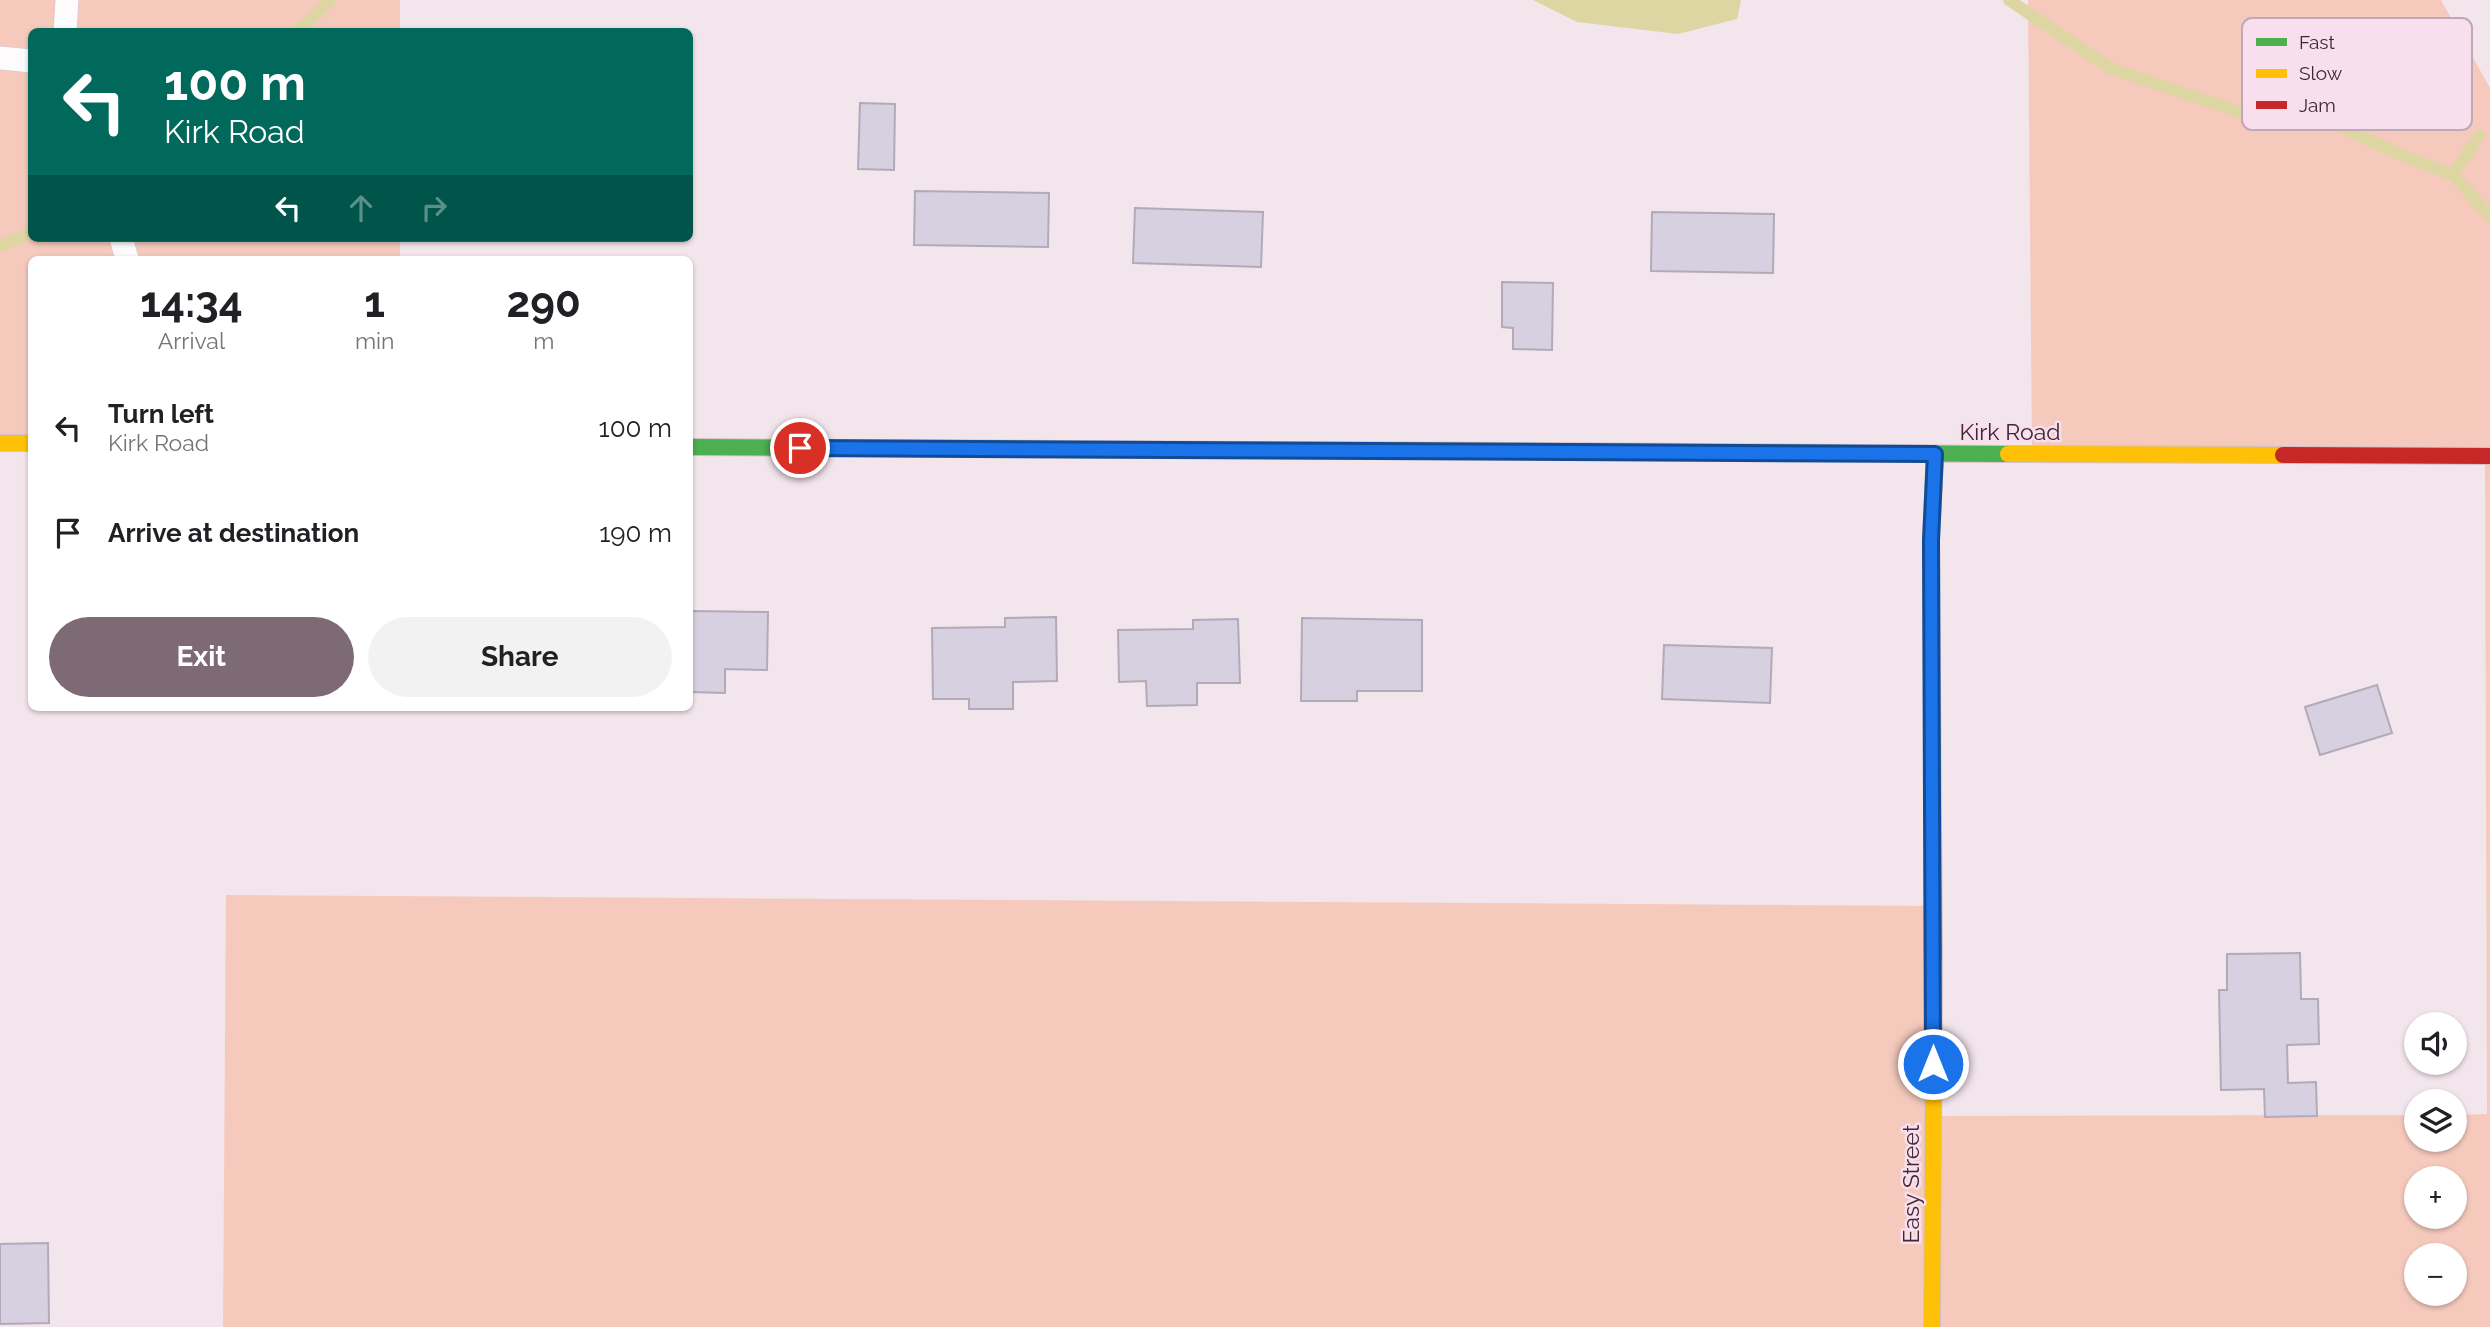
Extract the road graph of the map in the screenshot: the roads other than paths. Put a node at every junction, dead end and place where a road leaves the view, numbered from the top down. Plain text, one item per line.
1 (67, 0) edge
2 (65, 28) edge
3 (0, 58) edge
4 (28, 61) edge
5 (0, 443) edge
6 (28, 443) edge
7 (693, 447) edge
8 (1935, 454) junction
9 (2490, 456) edge
10 (1932, 1327) edge

1 - 2 lane
3 - 4 lane
5 - 6 street
7 - 8 street, Kirk Road
8 - 9 street, Kirk Road
8 - 10 street, Easy Street

